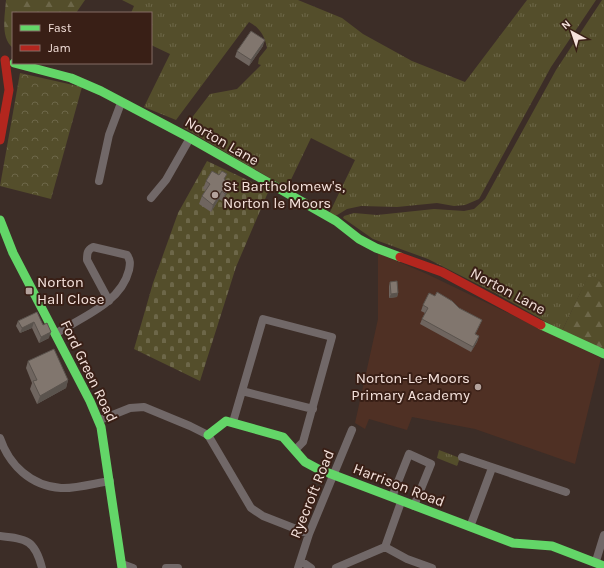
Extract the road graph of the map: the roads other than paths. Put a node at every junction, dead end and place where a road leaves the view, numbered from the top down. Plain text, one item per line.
1 (8, 61) edge
2 (19, 64) edge
3 (121, 102) junction
4 (190, 138) junction
5 (0, 140) edge
6 (99, 181) dead end
7 (151, 198) dead end
8 (0, 220) edge
9 (109, 301) junction
10 (55, 334) junction
11 (604, 354) edge
12 (242, 391) junction
13 (313, 409) junction
14 (100, 420) junction
15 (233, 422) junction
16 (352, 430) dead end
17 (208, 435) junction
18 (0, 438) edge
19 (295, 450) junction
20 (3, 454) edge
21 (462, 457) dead end
22 (492, 468) junction
23 (334, 475) junction
24 (110, 481) junction
25 (566, 492) dead end
26 (392, 497) junction
27 (401, 502) junction
28 (414, 506) junction
29 (470, 527) junction
30 (309, 534) junction
31 (604, 535) edge
32 (0, 536) edge
33 (385, 548) junction
34 (300, 564) edge
35 (600, 564) edge
36 (122, 566) edge
37 (42, 568) edge
38 (133, 568) edge
39 (166, 568) edge
40 (178, 568) edge
41 (311, 568) edge
42 (336, 568) edge
43 (432, 568) edge

1 - 5 street
2 - 3 street, Norton Lane
3 - 4 street, Norton Lane
3 - 6 street
4 - 7 street
4 - 11 street, Norton Lane
8 - 10 street, Ford Green Road
9 - 9 street
9 - 10 street
10 - 14 street, Ford Green Road
12 - 13 street
12 - 13 street
12 - 15 street
13 - 19 street
14 - 17 street
14 - 24 street, Ford Green Road
15 - 17 street
15 - 19 street, Harrison Road
16 - 23 street, Ryecroft Road
17 - 30 street
18 - 20 street
19 - 23 street, Harrison Road
20 - 24 street
21 - 22 street
22 - 25 street
22 - 29 street
23 - 26 street, Harrison Road
23 - 30 street, Ryecroft Road
24 - 36 street, Ford Green Road
26 - 27 street, Harrison Road
26 - 28 street
27 - 28 street, Harrison Road
27 - 33 street
28 - 29 street, Harrison Road
29 - 35 street, Harrison Road
30 - 34 street, Ryecroft Road
31 - 35 street, Harrison Road
32 - 37 street
33 - 42 street
33 - 43 street
34 - 41 street
36 - 38 street
39 - 40 street

